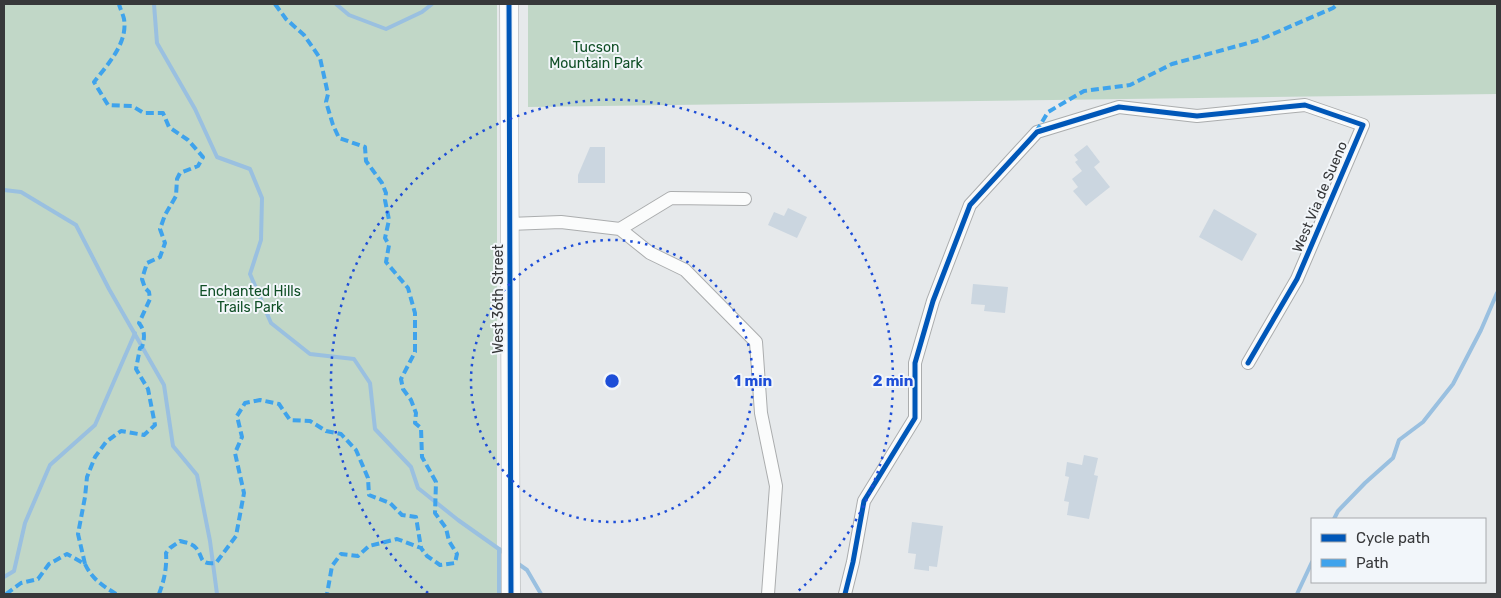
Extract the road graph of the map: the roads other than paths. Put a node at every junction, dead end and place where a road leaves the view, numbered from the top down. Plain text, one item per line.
1 (509, 4) edge
2 (746, 199) dead end
3 (509, 224) junction
4 (620, 230) junction
5 (1248, 363) dead end
6 (511, 594) edge
7 (768, 594) edge
8 (846, 594) edge

1 - 3 street, West 36th Street
2 - 4 street
3 - 4 street
3 - 6 street, West 36th Street
4 - 7 street
5 - 8 street, West Via de Sueno

